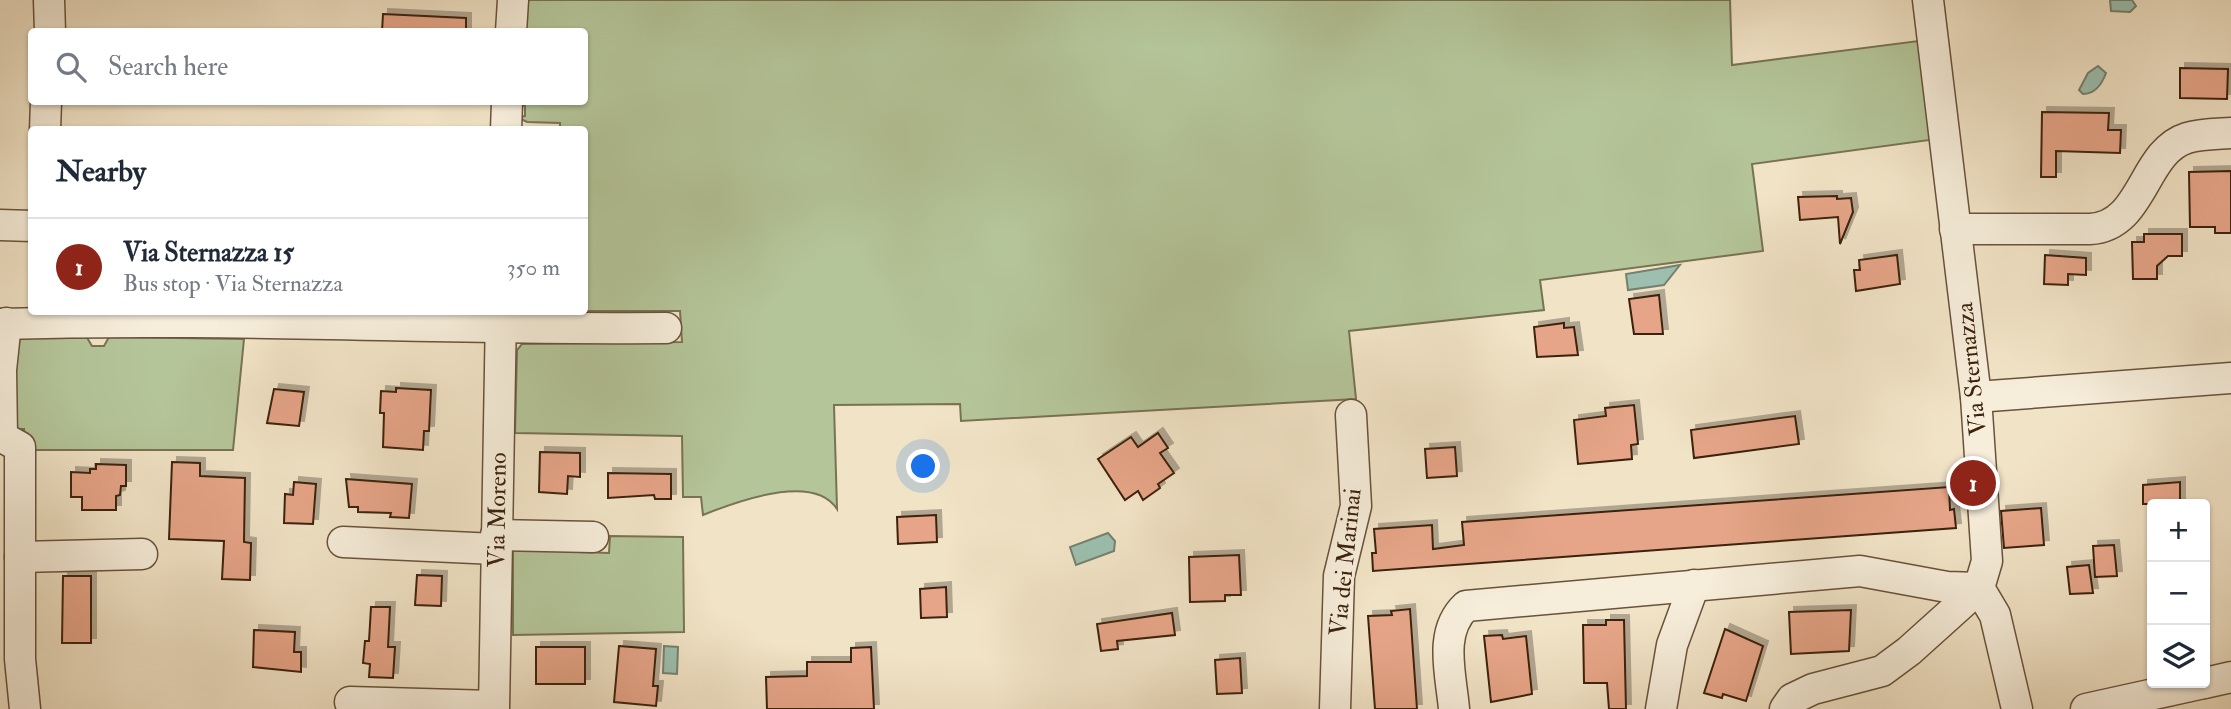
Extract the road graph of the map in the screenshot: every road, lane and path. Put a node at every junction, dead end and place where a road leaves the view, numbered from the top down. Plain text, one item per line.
1 (49, 0) edge
2 (513, 0) edge
3 (1928, 0) edge
4 (50, 28) edge
5 (511, 28) edge
6 (46, 105) edge
7 (507, 105) edge
8 (45, 126) edge
9 (506, 126) edge
10 (2231, 133) edge
11 (0, 225) edge
12 (28, 226) edge
13 (1955, 229) junction
14 (51, 317) edge
15 (501, 321) edge
16 (3, 323) edge
17 (666, 328) dead end
18 (2231, 378) edge
19 (2191, 393) dead end
20 (1976, 402) junction
21 (1350, 415) dead end
22 (593, 537) dead end
23 (343, 542) dead end
24 (496, 542) junction
25 (142, 554) dead end
26 (20, 557) junction
27 (1694, 585) junction
28 (1979, 589) junction
29 (2231, 677) edge
30 (2210, 682) edge
31 (2182, 688) edge
32 (350, 702) dead end
33 (494, 708) edge
34 (25, 709) edge
35 (1335, 709) edge
36 (1454, 709) edge
37 (1661, 709) edge
38 (1785, 709) edge
39 (2017, 709) edge
40 (2087, 709) edge

1 - 4 street
2 - 5 street
3 - 13 street, Via Sternazza
6 - 8 street
7 - 9 street
10 - 13 street
11 - 12 street
13 - 20 street, Via Sternazza
14 - 15 street
14 - 16 street
15 - 17 street
15 - 24 street, Via Moreno
16 - 26 street
18 - 20 street
19 - 20 street
20 - 28 street, Via Sternazza
21 - 35 street, Via dei Marinai
22 - 24 street
23 - 24 street
24 - 33 street, Via Moreno
25 - 26 street
26 - 34 street
27 - 28 street
27 - 36 street
27 - 37 street
28 - 38 street
28 - 39 street
29 - 30 street
31 - 40 street
32 - 33 street

